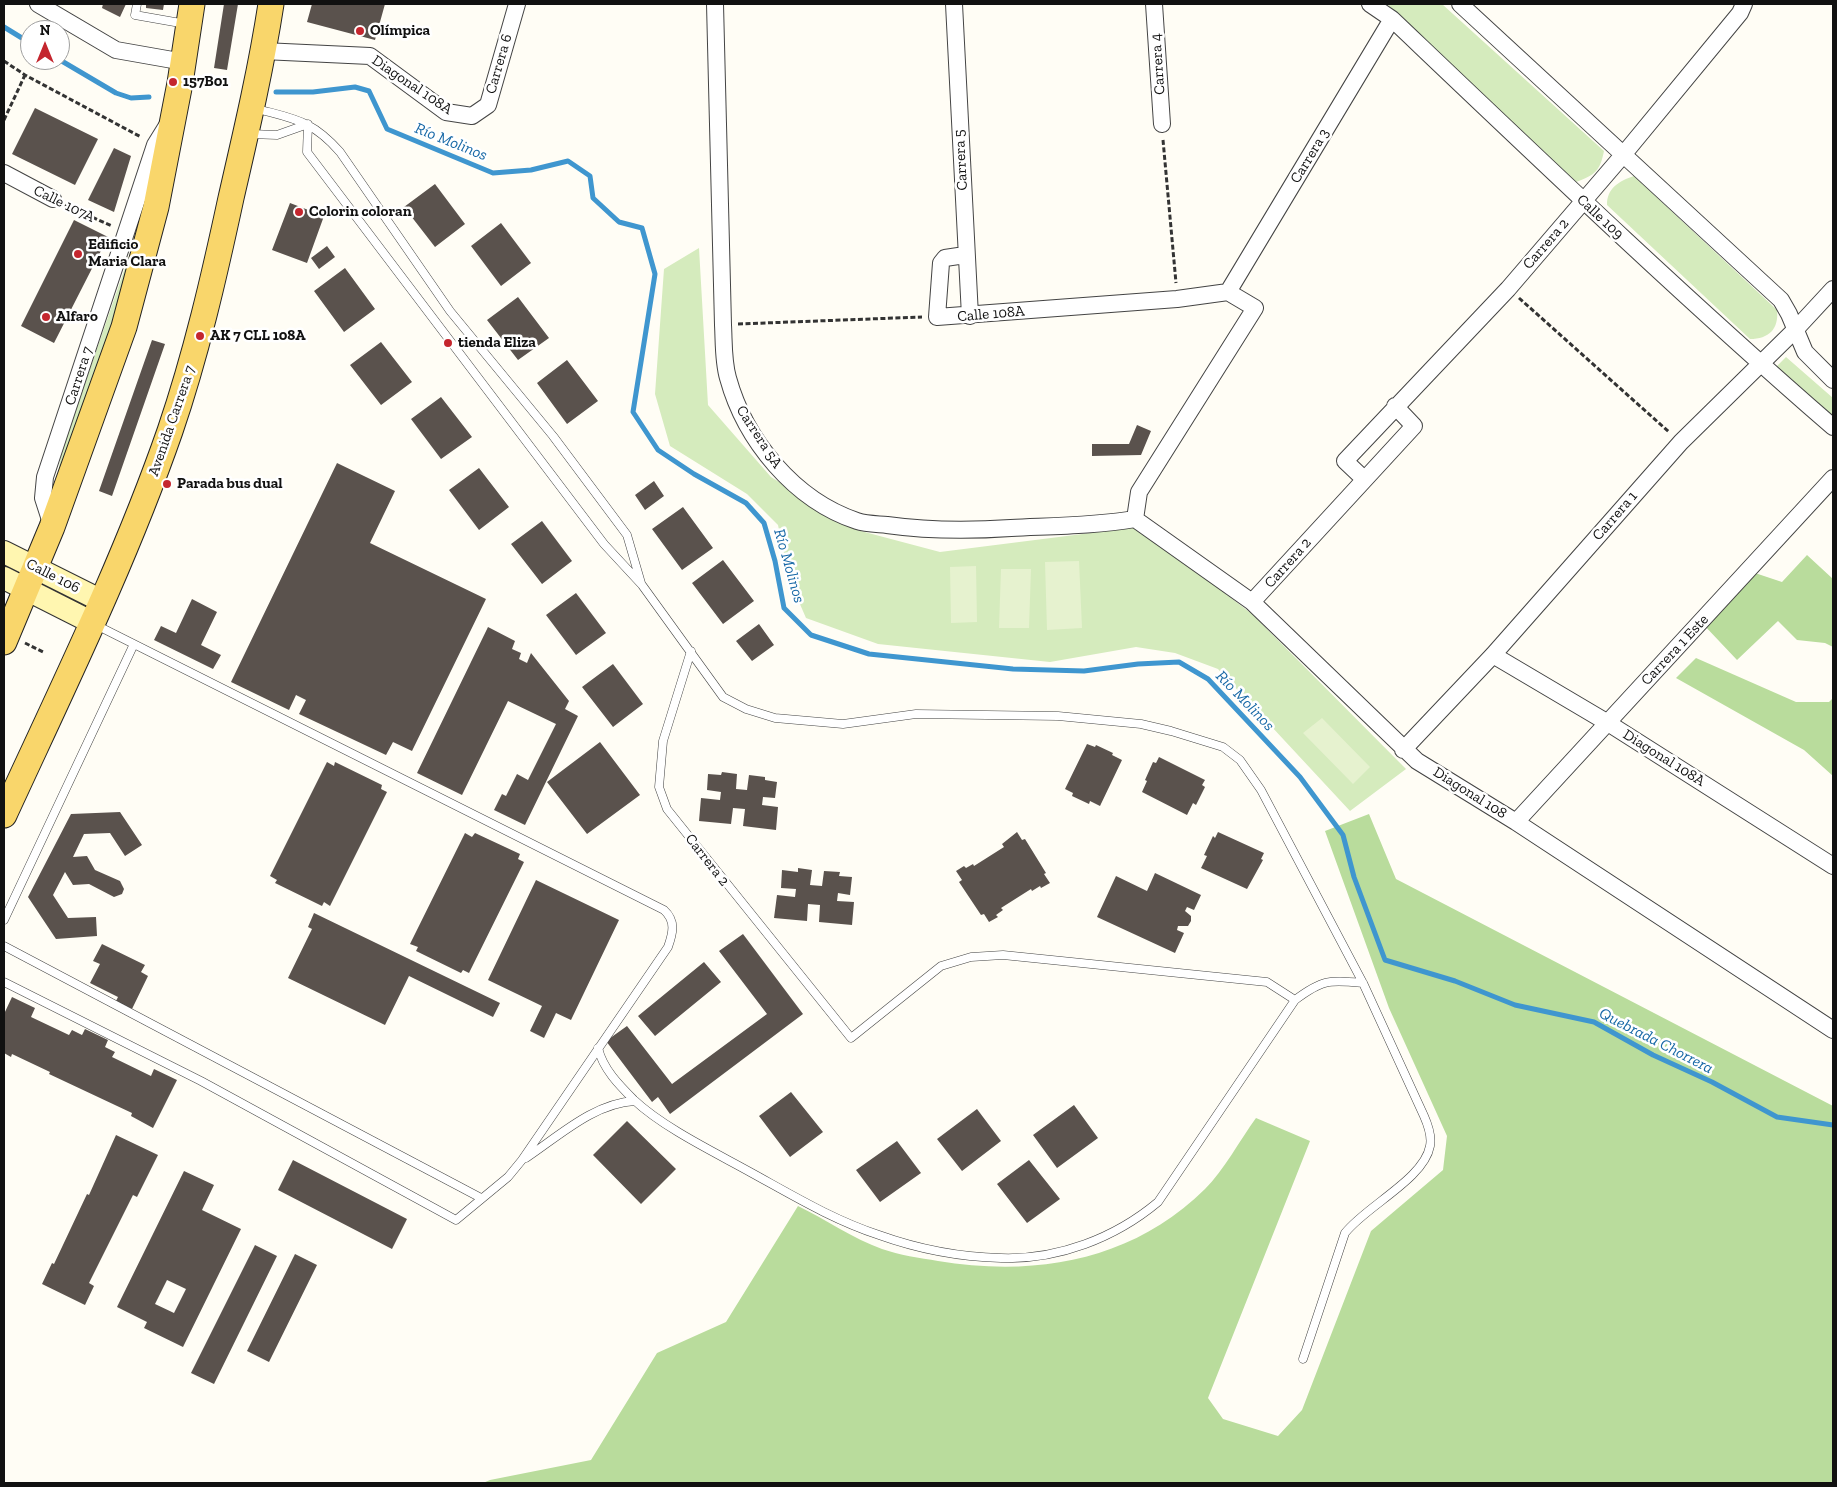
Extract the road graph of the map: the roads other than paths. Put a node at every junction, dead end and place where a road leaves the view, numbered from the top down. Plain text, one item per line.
1 (38, 4) edge
2 (137, 4) edge
3 (271, 4) edge
4 (517, 4) edge
5 (716, 4) edge
6 (954, 4) edge
7 (1154, 4) edge
8 (1370, 4) edge
9 (1460, 4) edge
10 (1744, 4) edge
11 (190, 12) edge
12 (1392, 19) junction
13 (263, 51) junction
14 (184, 62) junction
15 (251, 107) junction
16 (174, 116) junction
17 (472, 116) joint
18 (308, 124) junction
19 (1162, 124) road end
20 (245, 135) junction
21 (1623, 155) junction
22 (4, 173) edge
23 (54, 199) road end
24 (1584, 201) junction
25 (966, 255) junction
26 (1833, 289) edge
27 (1228, 292) junction
28 (970, 316) junction
29 (1796, 329) junction
30 (1761, 364) junction
31 (1833, 380) edge
32 (1395, 406) junction
33 (1833, 426) edge
34 (1833, 478) edge
35 (1364, 479) junction
36 (1135, 519) junction
37 (52, 527) junction
38 (4, 552) edge
39 (4, 578) edge
40 (32, 579) junction
41 (642, 585) junction
42 (1252, 602) junction
43 (97, 612) junction
44 (4, 642) edge
45 (134, 644) junction
46 (692, 651) junction
47 (1493, 655) junction
48 (1608, 722) junction
49 (1403, 750) junction
50 (4, 815) edge
51 (1516, 822) junction
52 (1833, 866) edge
53 (4, 920) edge
54 (4, 946) edge
55 (4, 982) edge
56 (1364, 983) junction
57 (1295, 1000) junction
58 (1833, 1030) edge
59 (598, 1048) junction
60 (635, 1101) junction
61 (522, 1160) junction
62 (481, 1198) junction
63 (1303, 1360) dead end

1 - 14 street
2 - 11 lane
3 - 13 main road, Avenida Carrera 7
4 - 17 street, Carrera 6
5 - 36 street, Carrera 5A
6 - 25 street, Carrera 5
7 - 19 street, Carrera 4
8 - 12 street, Calle 109
9 - 21 street
10 - 21 street, Carrera 2
11 - 14 main road
12 - 24 street, Calle 109
12 - 27 street, Carrera 3
13 - 15 main road, Avenida Carrera 7
13 - 17 street, Diagonal 108A
14 - 16 main road
15 - 18 lane
15 - 20 main road, Avenida Carrera 7
16 - 37 main road
16 - 37 street, Carrera 7
18 - 20 lane
18 - 41 lane
18 - 41 lane
20 - 43 main road, Avenida Carrera 7
21 - 24 street, Carrera 2
21 - 29 street
22 - 23 street, Calle 107A
24 - 30 street, Calle 109
24 - 32 street, Carrera 2
25 - 28 street, Carrera 5
25 - 28 street, Calle 108A
26 - 29 street, Carrera 1
27 - 28 street, Calle 108A
27 - 36 street
29 - 30 street, Carrera 1
29 - 31 street
30 - 33 street, Calle 109
30 - 47 street, Carrera 1
32 - 35 street, Carrera 2
32 - 35 street, Carrera 2
34 - 48 street, Carrera 1 Este
35 - 42 street, Carrera 2
36 - 42 street, Diagonal 108
37 - 40 main road
38 - 40 main road, Calle 106
39 - 40 main road, Calle 106
40 - 43 main road, Calle 106
40 - 44 main road
41 - 46 lane
42 - 49 street, Diagonal 108
43 - 45 lane
43 - 50 main road, Avenida Carrera 7
45 - 53 lane
45 - 59 lane
46 - 56 lane
46 - 57 lane, Carrera 2
47 - 48 street, Diagonal 108A
47 - 49 street, Carrera 1
48 - 51 street, Carrera 1 Este
48 - 52 street, Diagonal 108A
49 - 51 street, Diagonal 108
51 - 58 street, Diagonal 108
54 - 62 lane
55 - 62 lane
56 - 57 lane
56 - 63 lane
57 - 60 lane
59 - 60 lane
59 - 61 lane
60 - 61 lane
61 - 62 lane

